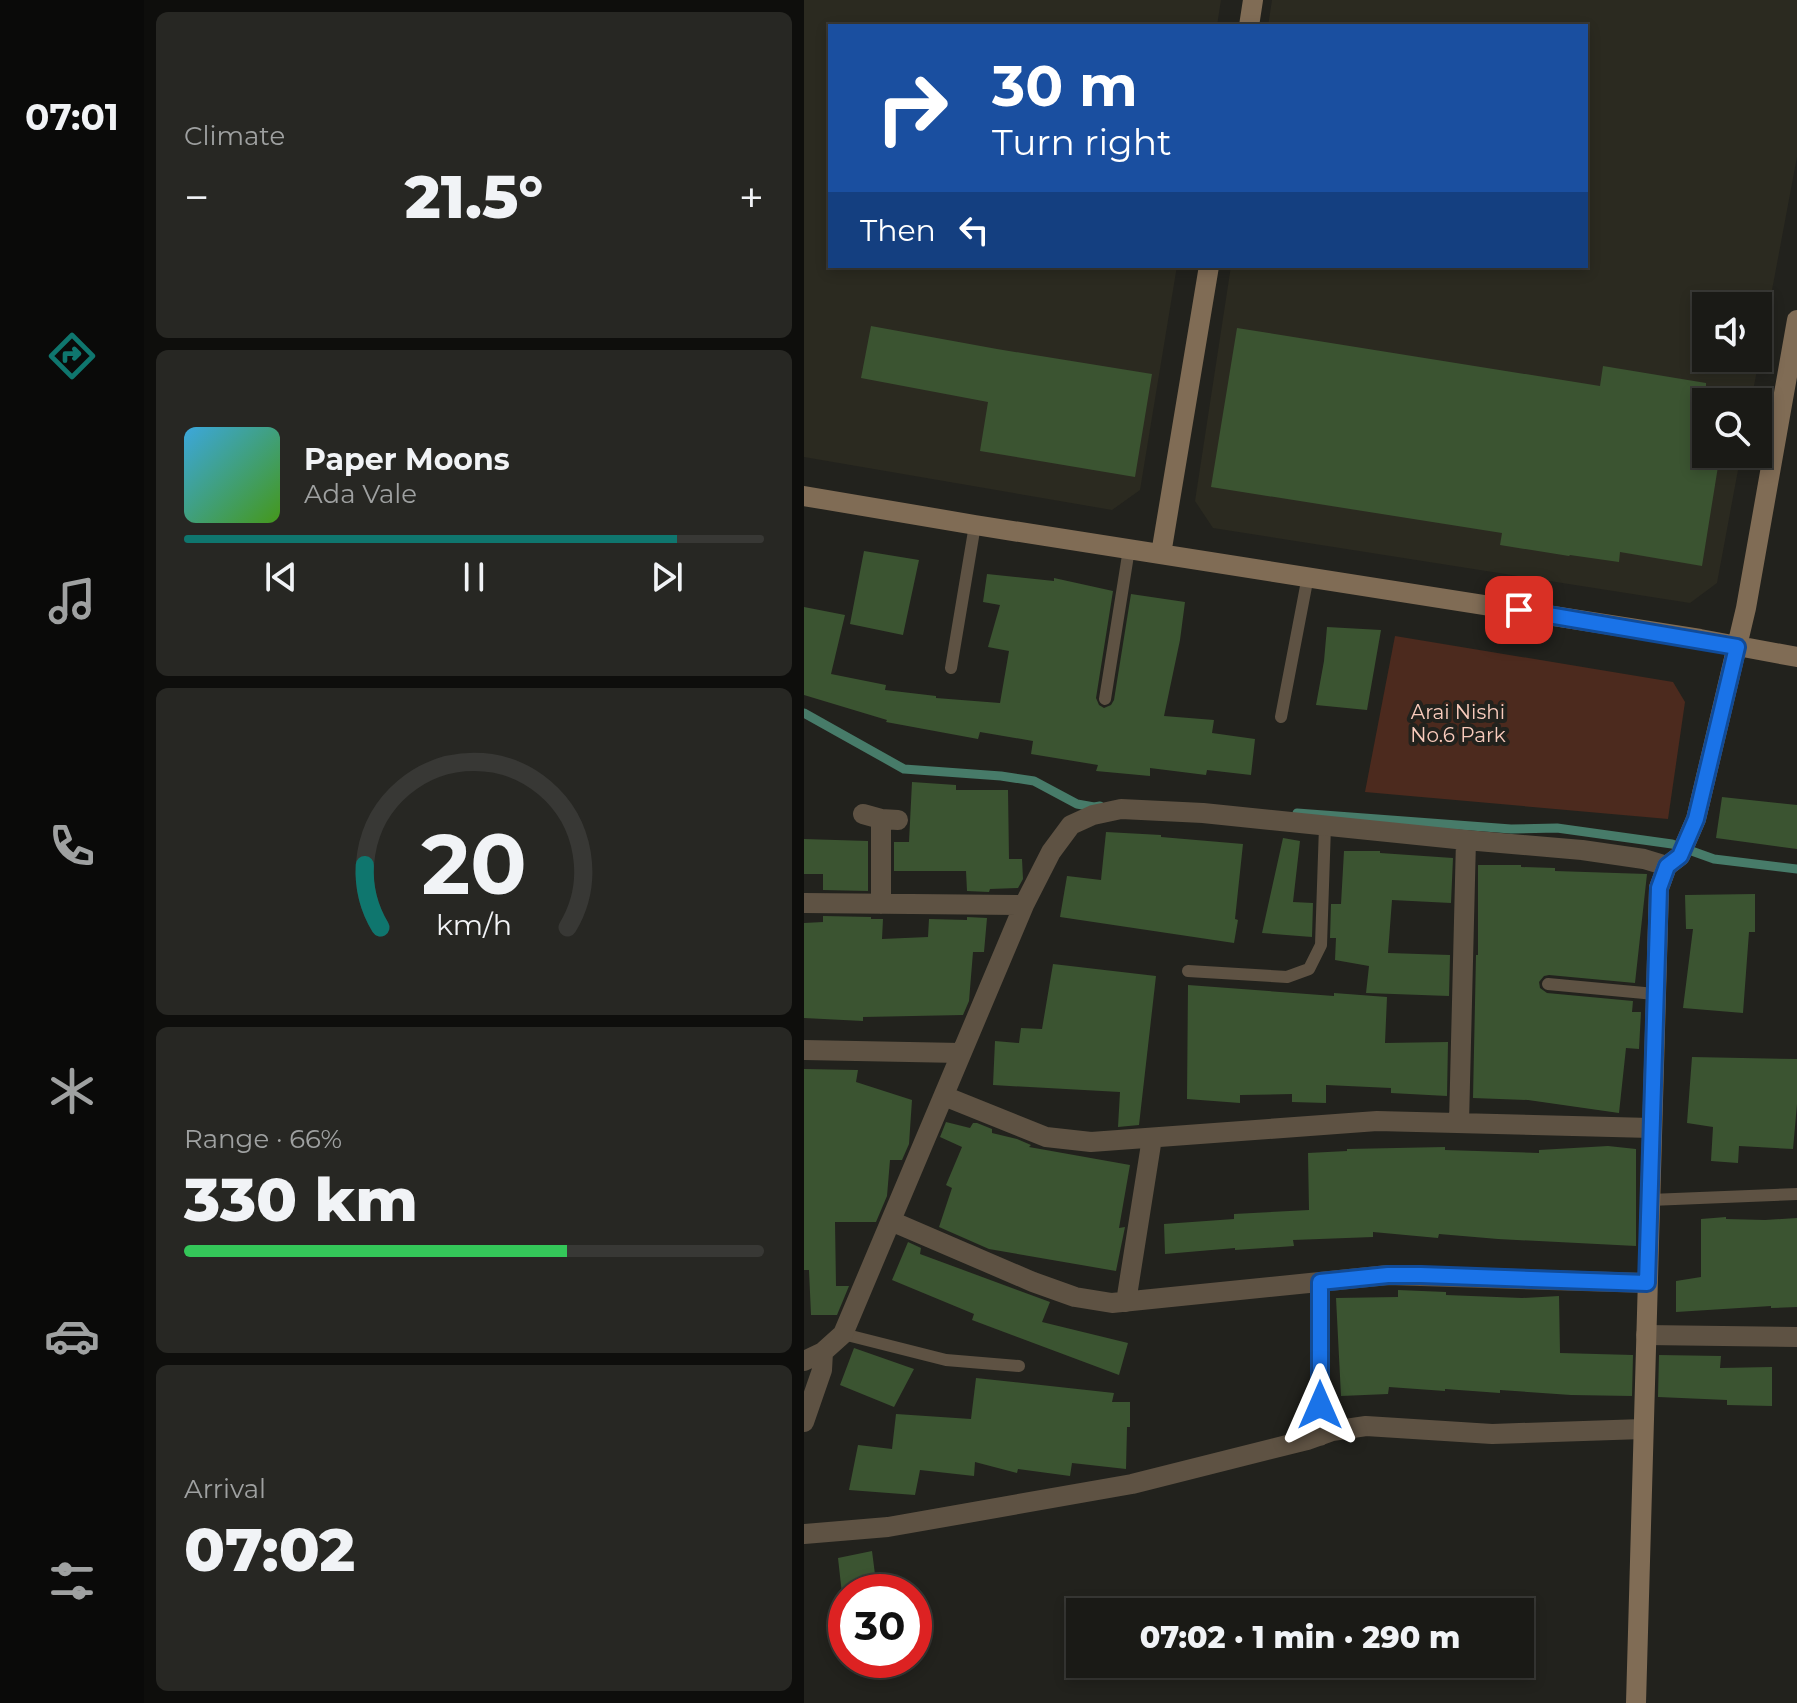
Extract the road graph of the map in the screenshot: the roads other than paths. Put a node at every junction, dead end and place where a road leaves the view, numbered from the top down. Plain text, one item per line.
1 (1253, 0) edge
2 (1249, 24) edge
3 (1209, 268) edge
4 (1797, 320) edge
5 (804, 496) edge
6 (975, 525) junction
7 (1129, 549) junction
8 (1161, 554) junction
9 (1308, 576) junction
10 (1737, 647) junction
11 (1797, 657) edge
12 (951, 668) dead end
13 (1105, 699) dead end
14 (1281, 717) dead end
15 (881, 817) dead end
16 (1325, 826) junction
17 (1466, 840) junction
18 (1674, 861) junction
19 (804, 903) edge
20 (881, 904) junction
21 (1024, 905) junction
22 (1188, 971) dead end
23 (1548, 984) dead end
24 (1655, 994) junction
25 (804, 1050) edge
26 (961, 1053) junction
27 (944, 1096) junction
28 (1459, 1123) junction
29 (1651, 1128) junction
30 (1152, 1138) junction
31 (1797, 1194) edge
32 (1650, 1200) junction
33 (891, 1221) junction
34 (1320, 1282) junction
35 (1647, 1283) junction
36 (1126, 1302) junction
37 (843, 1334) junction
38 (1646, 1335) junction
39 (1797, 1337) edge
40 (813, 1357) edge
41 (1019, 1366) dead end
42 (804, 1422) edge
43 (1643, 1429) junction
44 (1320, 1436) junction
45 (804, 1534) edge
46 (1636, 1703) edge

1 - 2 street
3 - 8 street
4 - 10 street
5 - 6 street
6 - 7 street
6 - 12 lane
7 - 8 street
7 - 13 lane
8 - 9 street
9 - 10 street
9 - 14 lane
10 - 11 street
10 - 18 street
15 - 20 street
16 - 17 street
16 - 21 street
16 - 22 lane
17 - 18 street
17 - 28 street
18 - 24 street
19 - 20 street
20 - 21 street
21 - 26 street
23 - 24 lane
24 - 29 street
25 - 26 street
26 - 27 street
27 - 30 street
27 - 33 street
28 - 29 street
28 - 30 street
29 - 32 street
30 - 36 street
31 - 32 lane
32 - 35 street
33 - 36 street
33 - 37 street
34 - 35 street
34 - 36 street
34 - 44 street
35 - 38 street
37 - 40 street
37 - 41 lane
38 - 39 street
38 - 43 street
40 - 42 street
43 - 44 street
43 - 46 street
44 - 45 street

